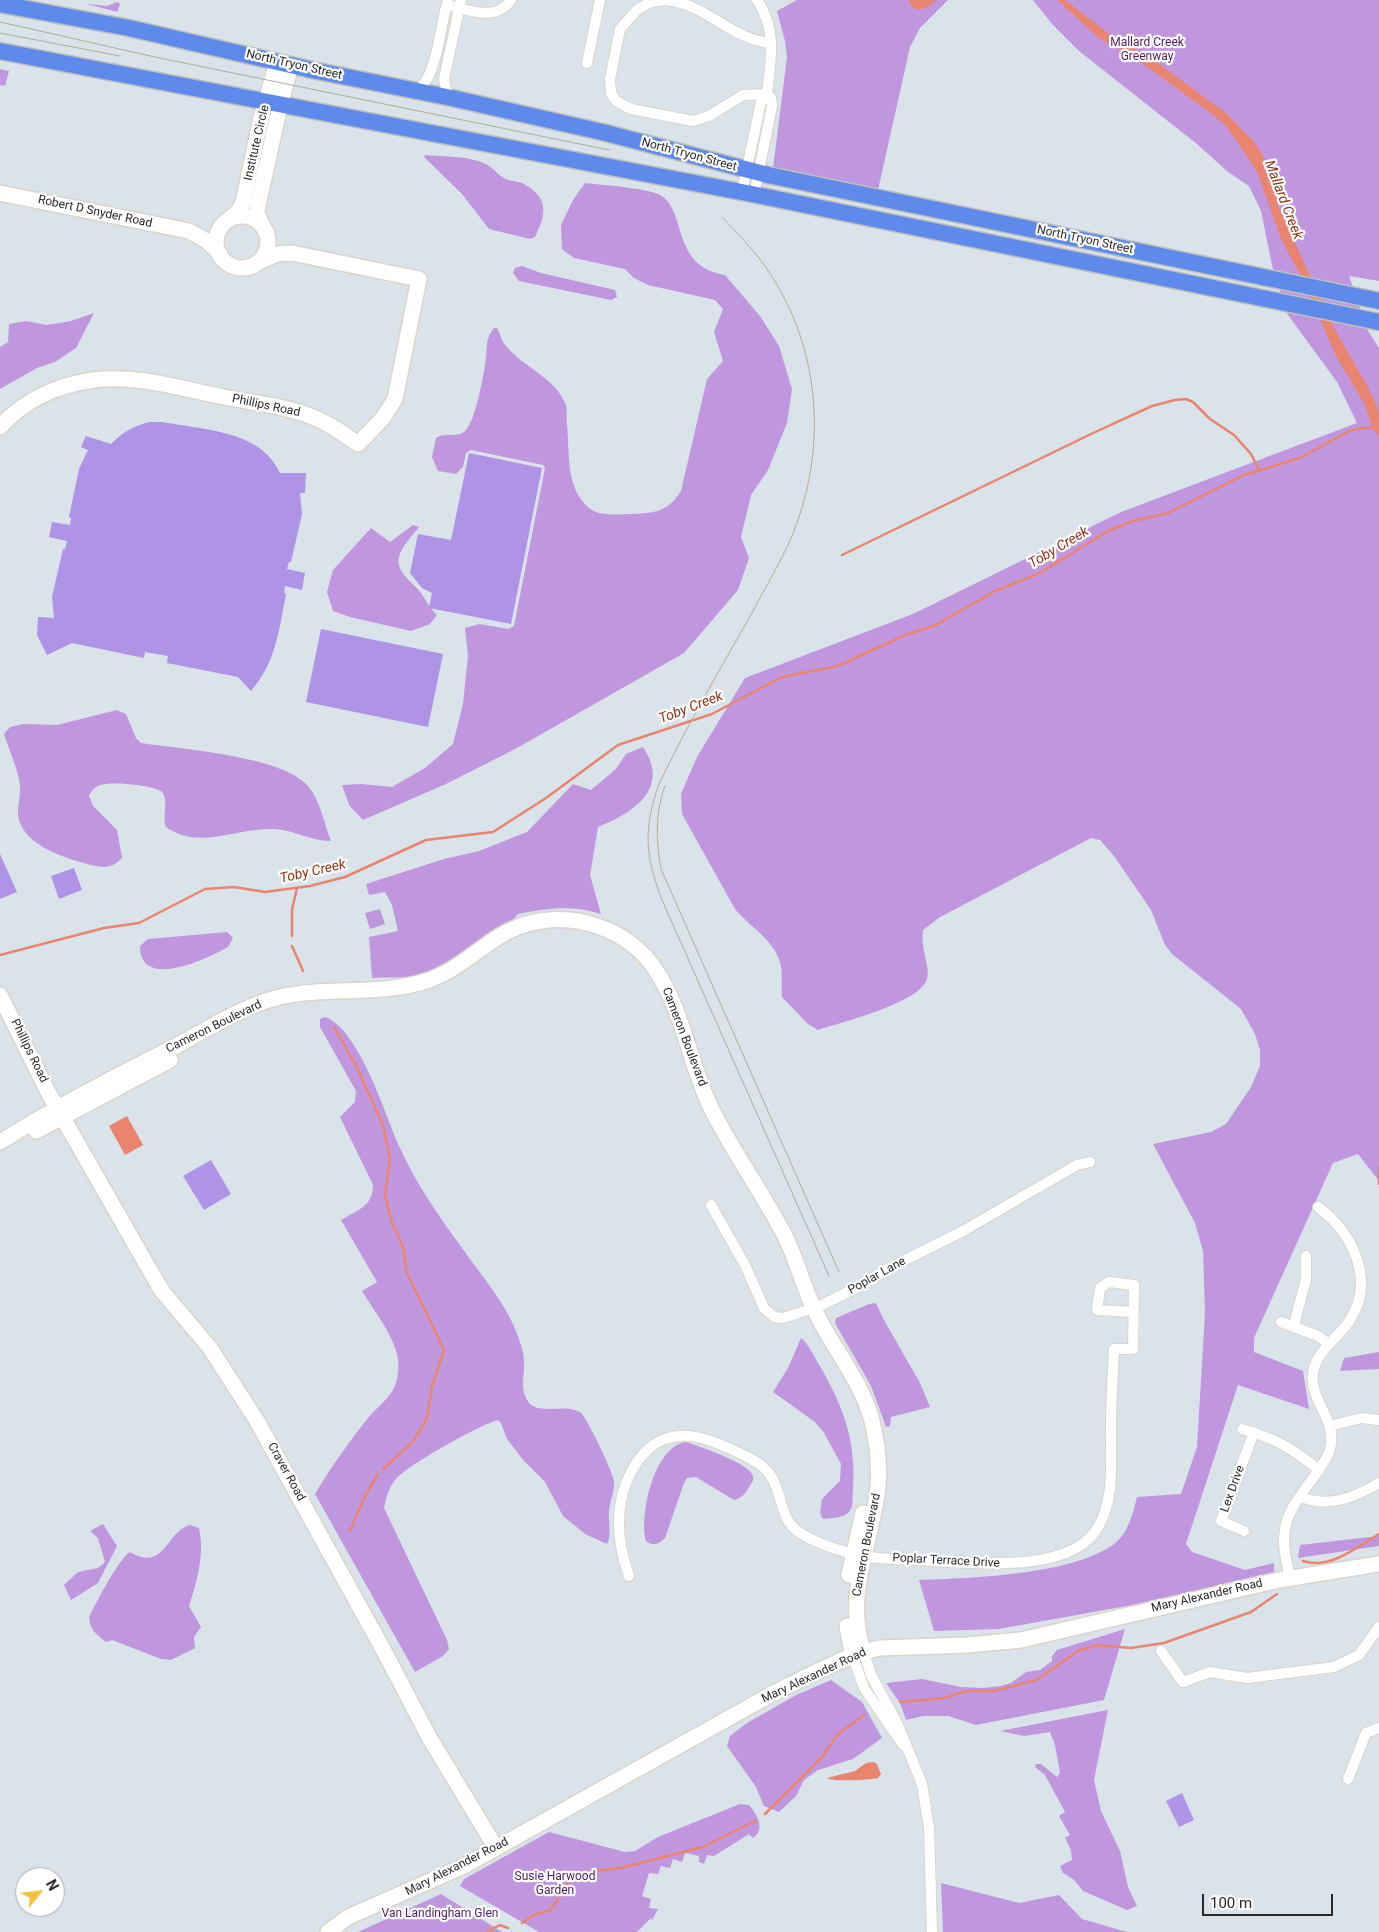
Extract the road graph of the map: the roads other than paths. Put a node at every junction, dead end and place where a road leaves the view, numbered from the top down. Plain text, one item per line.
1 (511, 0) edge
2 (600, 0) edge
3 (666, 0) edge
4 (757, 0) edge
5 (447, 3) edge
6 (0, 4) edge
7 (460, 4) edge
8 (771, 43) junction
9 (0, 51) edge
10 (284, 63) junction
11 (587, 63) dead end
12 (418, 90) junction
13 (767, 94) junction
14 (452, 98) junction
15 (273, 104) junction
16 (753, 172) junction
17 (0, 193) edge
18 (748, 193) junction
19 (227, 220) junction
20 (263, 227) junction
21 (189, 232) junction
22 (292, 253) junction
23 (220, 254) junction
24 (259, 262) junction
25 (1379, 300) edge
26 (1371, 321) edge
27 (0, 427) edge
28 (0, 995) edge
29 (61, 1113) junction
30 (0, 1142) edge
31 (0, 1152) edge
32 (1090, 1162) dead end
33 (711, 1204) dead end
34 (1318, 1207) dead end
35 (1306, 1256) dead end
36 (808, 1310) junction
37 (1133, 1312) dead end
38 (1281, 1322) dead end
39 (1294, 1325) junction
40 (1329, 1344) junction
41 (1379, 1420) edge
42 (1330, 1426) junction
43 (1242, 1429) dead end
44 (1254, 1432) junction
45 (1319, 1470) junction
46 (1379, 1483) edge
47 (1300, 1496) junction
48 (1244, 1531) dead end
49 (858, 1554) junction
50 (1379, 1564) edge
51 (630, 1576) dead end
52 (1290, 1578) junction
53 (1379, 1627) edge
54 (1161, 1651) dead end
55 (858, 1655) junction
56 (1379, 1728) edge
57 (1348, 1779) dead end
58 (496, 1848) junction
59 (328, 1932) edge
60 (932, 1932) edge

1 - 7 street
2 - 11 street
3 - 8 street
3 - 13 street
4 - 8 street
5 - 7 street
5 - 12 street
6 - 10 main road, North Tryon Street
7 - 14 street
8 - 13 street
9 - 15 main road, North Tryon Street
10 - 12 main road, North Tryon Street
10 - 15 street, Institute Circle
12 - 14 main road, North Tryon Street
13 - 16 street
14 - 16 main road, North Tryon Street
15 - 18 main road, North Tryon Street
15 - 19 street, Institute Circle
15 - 20 street, Institute Circle
16 - 18 street
16 - 25 main road, North Tryon Street
17 - 21 street, Robert D Snyder Road
18 - 26 main road, North Tryon Street
19 - 20 street
19 - 21 street, Robert D Snyder Road
19 - 23 street, Institute Circle
20 - 22 street
20 - 24 street, Institute Circle
21 - 23 street, Robert D Snyder Road
22 - 24 street
22 - 27 street, Phillips Road
23 - 24 street
28 - 29 street, Phillips Road
29 - 30 street, Cameron Boulevard
29 - 31 street, Cameron Boulevard
29 - 36 street, Cameron Boulevard
29 - 58 street, Craver Road
32 - 36 street, Poplar Lane
33 - 36 street, Poplar Lane
34 - 40 street
35 - 39 street
36 - 49 street, Cameron Boulevard
37 - 49 street, Poplar Terrace Drive
38 - 39 street
39 - 40 street
40 - 42 street
41 - 42 street
42 - 45 street
43 - 44 street
44 - 45 street
44 - 48 street, Lex Drive
45 - 47 street
46 - 47 street
47 - 52 street
49 - 51 street, Poplar Terrace Drive
49 - 55 street, Cameron Boulevard
50 - 52 street, Mary Alexander Road
52 - 55 street, Mary Alexander Road
53 - 54 street
55 - 58 street, Mary Alexander Road
55 - 60 street, Cameron Boulevard
56 - 57 street
58 - 59 street, Mary Alexander Road

